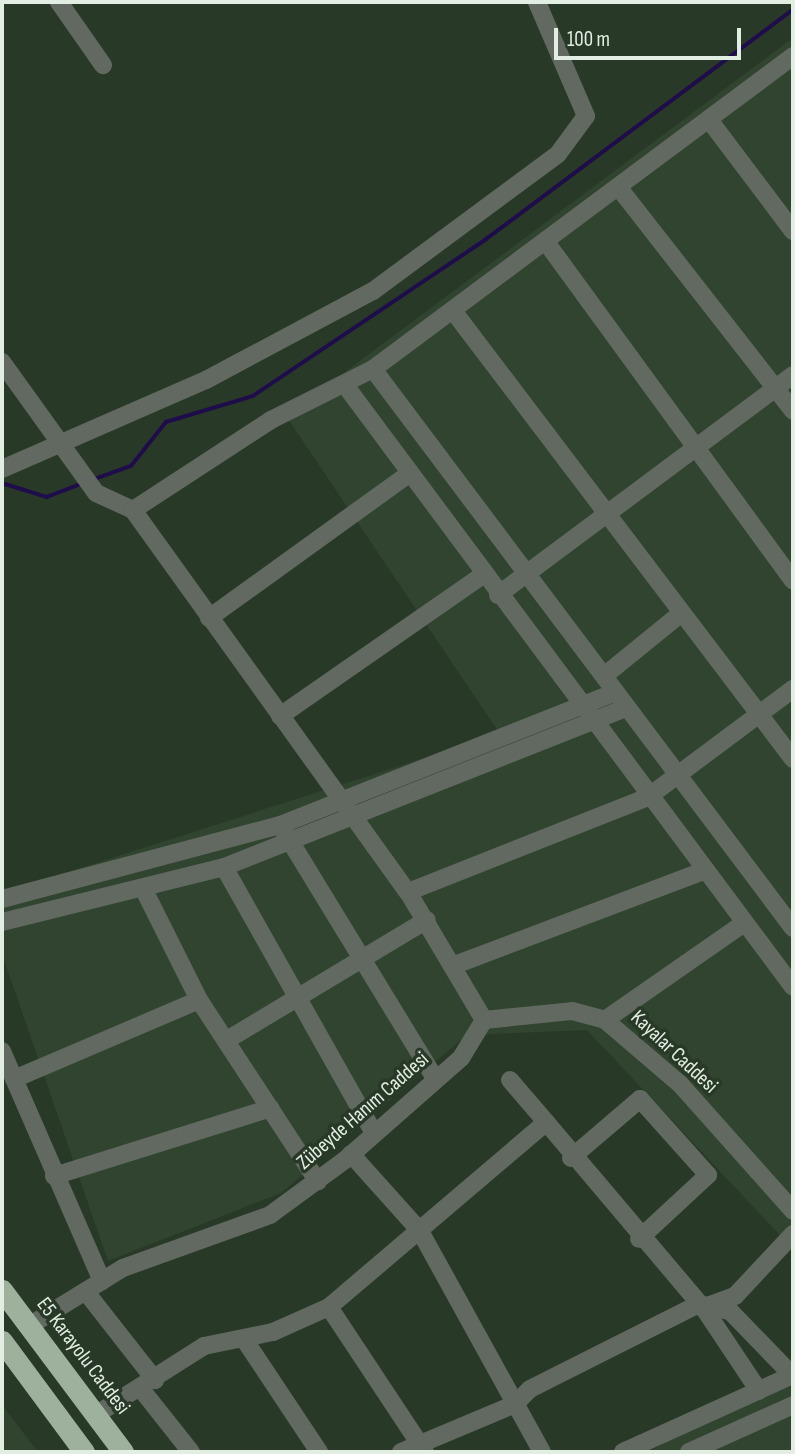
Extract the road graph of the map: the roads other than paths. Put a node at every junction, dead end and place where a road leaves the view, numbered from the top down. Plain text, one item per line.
1 (59, 2) edge
2 (537, 2) edge
3 (791, 63) edge
4 (103, 65) dead end
5 (710, 121) junction
6 (619, 188) junction
7 (793, 231) edge
8 (546, 242) junction
9 (454, 312) junction
10 (2, 362) edge
11 (373, 369) junction
12 (793, 375) edge
13 (345, 385) junction
14 (776, 388) junction
15 (793, 411) edge
16 (58, 444) junction
17 (696, 448) junction
18 (2, 469) edge
19 (410, 473) junction
20 (133, 510) junction
21 (608, 514) junction
22 (528, 572) junction
23 (484, 573) junction
24 (793, 581) edge
25 (498, 595) junction
26 (679, 615) junction
27 (209, 618) junction
28 (604, 676) junction
29 (793, 689) edge
30 (618, 701) junction
31 (759, 715) junction
32 (280, 716) junction
33 (587, 716) junction
34 (793, 759) edge
35 (678, 777) junction
36 (648, 797) junction
37 (346, 811) junction
38 (285, 832) junction
39 (224, 867) junction
40 (703, 871) junction
41 (144, 890) junction
42 (408, 892) junction
43 (2, 900) edge
44 (427, 920) junction
45 (2, 922) edge
46 (744, 923) junction
47 (793, 928) edge
48 (363, 961) junction
49 (452, 966) junction
50 (793, 987) edge
51 (293, 999) junction
52 (199, 1000) junction
53 (484, 1020) junction
54 (605, 1020) junction
55 (227, 1040) junction
56 (2, 1051) edge
57 (434, 1077) junction
58 (14, 1079) junction
59 (510, 1080) dead end
60 (271, 1108) junction
61 (546, 1122) junction
62 (373, 1131) junction
63 (351, 1154) junction
64 (571, 1158) junction
65 (54, 1176) junction
66 (318, 1182) junction
67 (793, 1211) edge
68 (420, 1231) junction
69 (793, 1234) edge
70 (639, 1239) junction
71 (102, 1281) junction
72 (2, 1290) edge
73 (86, 1292) junction
74 (706, 1305) junction
75 (329, 1307) junction
76 (29, 1326) junction
77 (244, 1339) junction
78 (2, 1340) edge
79 (793, 1375) edge
80 (148, 1384) junction
81 (759, 1391) junction
82 (515, 1404) junction
83 (793, 1405) edge
84 (97, 1414) junction
85 (422, 1448) edge
86 (84, 1452) edge
87 (123, 1452) edge
88 (191, 1452) edge
89 (318, 1452) edge
90 (401, 1452) edge
91 (542, 1452) edge
92 (623, 1452) edge
93 (689, 1452) edge

1 - 4 street
2 - 16 street
3 - 5 street
5 - 6 street
5 - 7 street
6 - 8 street
6 - 14 street
8 - 9 street
8 - 17 street
9 - 11 street
9 - 21 street
10 - 16 street
11 - 13 street
11 - 22 street
12 - 14 street
13 - 19 street
13 - 20 street
14 - 15 street
14 - 17 street
16 - 18 street
16 - 20 street
17 - 21 street
17 - 24 street
19 - 23 street
19 - 27 street
20 - 27 street
21 - 22 street
21 - 26 street
22 - 25 street
22 - 28 street
23 - 25 street
23 - 32 street
25 - 33 street
26 - 28 street
26 - 31 street
27 - 32 street
28 - 30 street
29 - 31 street
30 - 33 street
30 - 35 street
31 - 34 street
31 - 35 street
32 - 37 street
33 - 36 street
33 - 37 street
35 - 36 street
35 - 47 street
36 - 40 street
36 - 42 street
37 - 38 street
37 - 42 street
38 - 39 street
38 - 43 street
38 - 48 street
39 - 41 street
39 - 51 street
40 - 46 street
40 - 49 street
41 - 45 street
41 - 52 street
42 - 44 street
44 - 48 street
44 - 49 street
46 - 50 street
46 - 54 street
48 - 51 street
48 - 57 street
49 - 53 street
51 - 55 street
51 - 62 street
52 - 55 street
52 - 58 street
53 - 54 street, Kayalar Caddesi
53 - 57 street, Zübeyde Hanım Caddesi
54 - 67 street, Kayalar Caddesi
55 - 60 street
56 - 58 street
57 - 62 street, Zübeyde Hanım Caddesi
58 - 65 street
59 - 61 street
60 - 65 street
60 - 66 street
61 - 64 street
61 - 68 street
62 - 63 street, Zübeyde Hanım Caddesi
63 - 66 street, Zübeyde Hanım Caddesi
63 - 68 street
64 - 70 street
64 - 70 street
65 - 71 street
66 - 71 street, Zübeyde Hanım Caddesi
68 - 75 street
68 - 82 street
69 - 74 street
70 - 74 street
71 - 73 street, Zübeyde Hanım Caddesi
72 - 76 highway, E5 Karayolu Caddesi
73 - 76 street, Zübeyde Hanım Caddesi
73 - 80 street
74 - 79 street
74 - 81 street
74 - 82 street
75 - 77 street
75 - 85 street
76 - 84 highway, E5 Karayolu Caddesi
77 - 80 street
77 - 89 street
78 - 86 highway
79 - 81 street
80 - 84 street
80 - 88 street
81 - 92 street
82 - 85 street
82 - 91 street
83 - 93 street
84 - 87 highway, E5 Karayolu Caddesi
85 - 90 street

